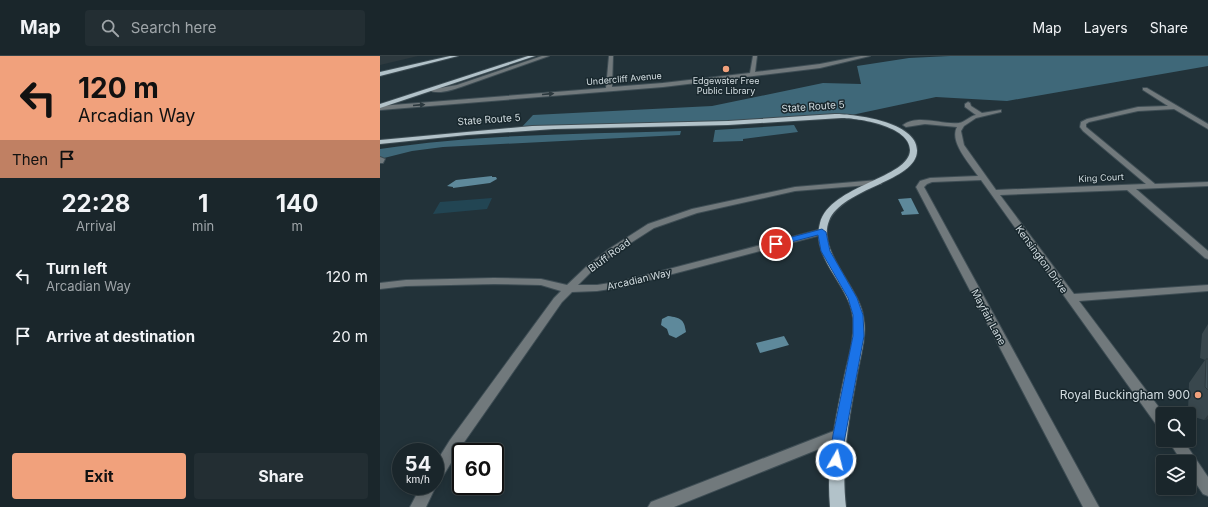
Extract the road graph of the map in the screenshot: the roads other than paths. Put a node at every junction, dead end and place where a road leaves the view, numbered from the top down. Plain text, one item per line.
1 (456, 56) edge
2 (533, 56) edge
3 (547, 56) edge
4 (611, 56) edge
5 (754, 56) edge
6 (868, 56) edge
7 (380, 74) edge
8 (752, 74) junction
9 (1145, 88) dead end
10 (610, 89) junction
11 (432, 90) junction
12 (968, 104) dead end
13 (380, 107) edge
14 (1175, 107) junction
15 (999, 111) dead end
16 (981, 115) junction
17 (961, 124) junction
18 (906, 125) dead end
19 (1208, 127) edge
20 (380, 142) edge
21 (985, 178) junction
22 (878, 182) junction
23 (1208, 184) edge
24 (1153, 186) junction
25 (1129, 187) junction
26 (994, 193) junction
27 (822, 232) junction
28 (1208, 256) edge
29 (380, 286) edge
30 (568, 288) junction
31 (1208, 288) edge
32 (1071, 298) junction
33 (1156, 413) edge
34 (839, 435) junction
35 (1180, 447) edge
36 (444, 461) edge
37 (1208, 489) edge
38 (424, 495) edge
39 (418, 507) edge
40 (656, 507) edge
41 (838, 507) edge
42 (1091, 507) edge

1 - 7 main road
2 - 11 main road
3 - 11 street
4 - 10 street
5 - 8 street
6 - 8 street, Undercliff Avenue
8 - 10 street, Undercliff Avenue
9 - 14 street
13 -> 10 street, Undercliff Avenue
11 - 13 main road
12 - 16 street
14 - 19 street
14 - 24 street
15 - 16 street
16 - 17 street
17 - 18 street
17 - 21 street, Kensington Drive
20 - 22 main road, State Route 5
21 - 26 street, Kensington Drive
21 - 42 street, Mayfair Lane
22 - 27 main road, State Route 5
22 - 30 street, Bluff Road
23 - 24 street, King Court
24 - 25 street, King Court
25 - 26 street, King Court
25 - 28 street
26 - 32 street, Kensington Drive
27 - 30 street, Arcadian Way
27 - 34 main road
29 - 30 street, Arcadian Way
30 - 36 street, Bluff Road
31 - 32 street
32 - 33 street, Kensington Drive
34 - 40 street
34 - 41 main road
35 - 37 street
38 - 39 street

